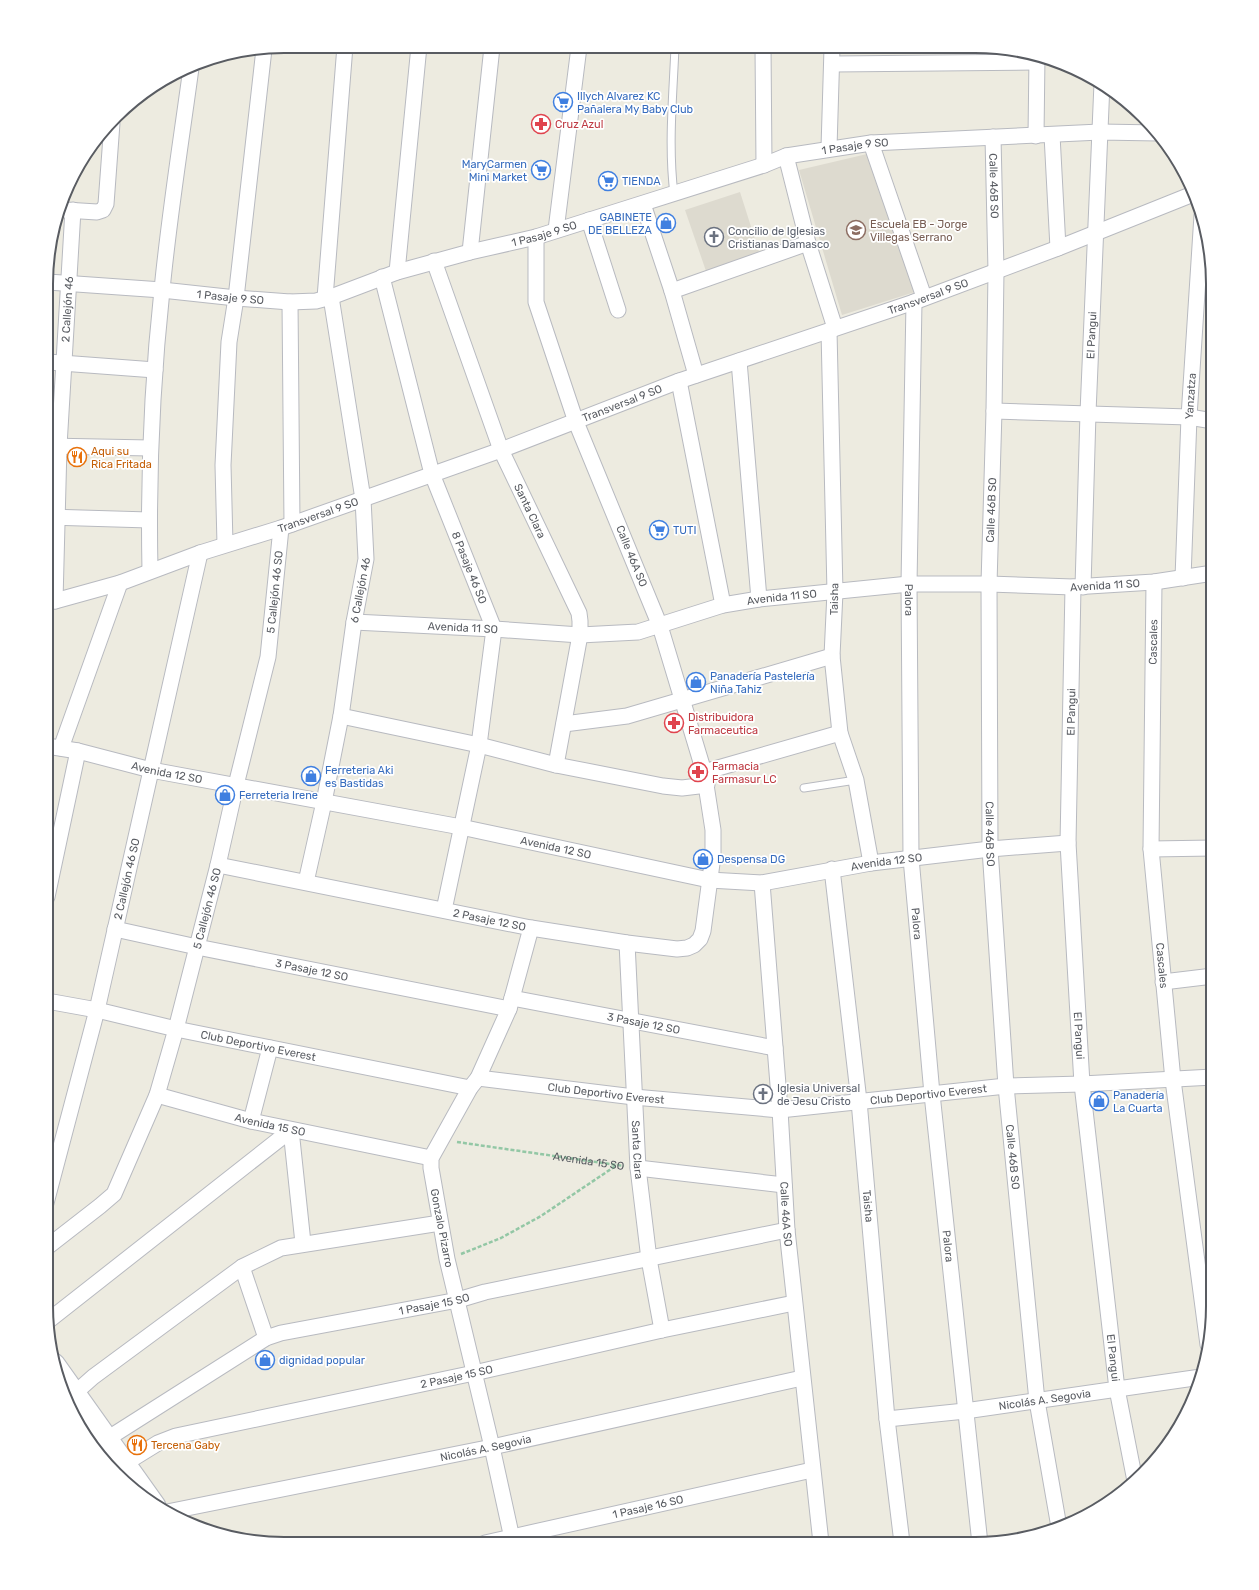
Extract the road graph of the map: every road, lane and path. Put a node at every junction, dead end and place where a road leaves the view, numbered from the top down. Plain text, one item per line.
1 (345, 53) edge
2 (418, 53) edge
3 (491, 53) edge
4 (578, 53) edge
5 (675, 53) edge
6 (763, 53) edge
7 (832, 53) edge
8 (263, 54) edge
9 (1028, 59) edge
10 (1036, 61) edge
11 (833, 64) junction
12 (190, 73) edge
13 (1102, 91) edge
14 (111, 131) edge
15 (1100, 132) junction
16 (1150, 133) edge
17 (1052, 135) junction
18 (1036, 136) junction
19 (993, 138) junction
20 (870, 143) junction
21 (829, 148) junction
22 (786, 156) junction
23 (764, 165) junction
24 (674, 194) junction
25 (1188, 196) edge
26 (644, 204) junction
27 (68, 210) edge
28 (589, 220) junction
29 (556, 230) junction
30 (1096, 233) junction
31 (1201, 234) edge
32 (536, 237) junction
33 (808, 243) junction
34 (1058, 248) junction
35 (470, 252) junction
36 (434, 261) junction
37 (996, 271) junction
38 (396, 272) junction
39 (382, 277) junction
40 (53, 282) edge
41 (68, 284) junction
42 (162, 290) junction
43 (672, 290) junction
44 (328, 297) junction
45 (236, 298) junction
46 (919, 299) junction
47 (290, 302) junction
48 (618, 310) dead end
49 (832, 330) junction
50 (739, 361) junction
51 (53, 362) edge
52 (64, 363) junction
53 (155, 370) junction
54 (696, 376) junction
55 (679, 381) junction
56 (994, 411) junction
57 (1088, 413) junction
58 (1189, 417) junction
59 (1206, 420) edge
60 (576, 422) junction
61 (53, 446) edge
62 (150, 448) junction
63 (501, 450) junction
64 (432, 474) junction
65 (363, 499) junction
66 (53, 517) edge
67 (149, 520) junction
68 (286, 526) junction
69 (224, 544) junction
70 (200, 553) junction
71 (150, 571) junction
72 (1206, 574) edge
73 (1183, 578) junction
74 (1154, 582) junction
75 (120, 583) junction
76 (909, 584) junction
77 (989, 584) junction
78 (1078, 587) junction
79 (834, 592) junction
80 (760, 599) junction
81 (53, 600) edge
82 (723, 605) junction
83 (354, 622) junction
84 (660, 626) junction
85 (494, 629) junction
86 (580, 635) junction
87 (832, 656) junction
88 (683, 698) junction
89 (341, 716) junction
90 (564, 724) junction
91 (840, 733) junction
92 (479, 745) junction
93 (54, 747) edge
94 (78, 751) junction
95 (556, 765) junction
96 (151, 770) junction
97 (706, 779) junction
98 (856, 780) junction
99 (236, 785) junction
100 (804, 788) dead end
101 (324, 802) junction
102 (461, 827) junction
103 (1068, 843) junction
104 (1206, 848) edge
105 (990, 849) junction
106 (1151, 849) junction
107 (911, 858) junction
108 (871, 863) junction
109 (218, 865) junction
110 (53, 869) edge
111 (832, 869) junction
112 (709, 880) junction
113 (306, 882) junction
114 (762, 883) junction
115 (444, 910) junction
116 (532, 928) junction
117 (115, 929) junction
118 (627, 943) junction
119 (197, 947) junction
120 (1206, 977) edge
121 (1163, 982) junction
122 (53, 1002) edge
123 (511, 1004) junction
124 (97, 1010) junction
125 (630, 1020) junction
126 (176, 1029) junction
127 (270, 1048) junction
128 (775, 1048) junction
129 (1206, 1078) edge
130 (1172, 1080) junction
131 (474, 1083) junction
132 (1082, 1084) junction
133 (1006, 1086) junction
134 (932, 1094) junction
135 (157, 1095) junction
136 (634, 1097) junction
137 (859, 1101) junction
138 (780, 1110) junction
139 (251, 1121) junction
140 (291, 1130) junction
141 (441, 1140) junction
142 (431, 1158) junction
143 (617, 1165) junction
144 (638, 1168) junction
145 (53, 1177) edge
146 (784, 1185) junction
147 (440, 1223) junction
148 (787, 1230) junction
149 (53, 1243) edge
150 (303, 1243) junction
151 (447, 1259) junction
152 (649, 1259) junction
153 (242, 1267) junction
154 (458, 1300) junction
155 (794, 1303) junction
156 (53, 1317) edge
157 (1205, 1326) edge
158 (662, 1330) junction
159 (266, 1338) junction
160 (474, 1373) junction
161 (64, 1378) edge
162 (802, 1378) junction
163 (1195, 1378) edge
164 (65, 1381) edge
165 (1117, 1389) junction
166 (1037, 1401) junction
167 (965, 1411) junction
168 (887, 1419) junction
169 (492, 1448) junction
170 (111, 1451) edge
171 (812, 1470) junction
172 (1134, 1473) edge
173 (138, 1485) edge
174 (176, 1510) edge
175 (1058, 1522) edge
176 (511, 1537) edge
177 (525, 1537) edge
178 (820, 1537) edge
179 (901, 1537) edge
180 (979, 1537) edge

1 - 44 street
2 - 38 street
3 - 35 street
4 - 29 street
5 - 24 lane
6 - 23 street
7 - 11 street
8 - 45 street
9 - 11 street
10 - 18 street
11 - 21 street
12 - 42 street
13 - 15 street, El Pangui
14 - 27 street
15 - 16 street, 1 Pasaje 9 SO
15 - 17 street, 1 Pasaje 9 SO
15 - 30 street, El Pangui
17 - 18 street, 1 Pasaje 9 SO
17 - 34 street
18 - 19 street, 1 Pasaje 9 SO
19 - 20 street, 1 Pasaje 9 SO
19 - 37 street, Calle 46B SO
20 - 21 street, 1 Pasaje 9 SO
20 - 46 street, Palora
21 - 22 street, 1 Pasaje 9 SO
22 - 23 street, 1 Pasaje 9 SO
22 - 33 street, Taisha
23 - 24 street, 1 Pasaje 9 SO
24 - 26 street, 1 Pasaje 9 SO
25 - 30 street, Transversal 9 SO
26 - 28 street, 1 Pasaje 9 SO
26 - 43 street
27 - 41 street, 2 Callejón 46
28 - 29 street, 1 Pasaje 9 SO
28 - 48 street
29 - 32 street, 1 Pasaje 9 SO
30 - 34 street, Transversal 9 SO
30 - 57 street, El Pangui
31 - 58 street, Yanzatza
32 - 35 street, 1 Pasaje 9 SO
32 - 60 street, Calle 46A SO
33 - 43 street
33 - 49 street, Taisha
34 - 37 street, Transversal 9 SO
35 - 36 street, 1 Pasaje 9 SO
36 - 38 street, 1 Pasaje 9 SO
36 - 63 street, Santa Clara
37 - 46 street, Transversal 9 SO
37 - 56 street, Calle 46B SO
38 - 39 street, 1 Pasaje 9 SO
39 - 44 street, 1 Pasaje 9 SO
39 - 64 street, 8 Pasaje 46 SO
40 - 41 street, 1 Pasaje 9 SO
41 - 42 street, 1 Pasaje 9 SO
41 - 52 street, 2 Callejón 46
42 - 45 street, 1 Pasaje 9 SO
42 - 53 street
43 - 54 street
44 - 47 street, 1 Pasaje 9 SO
44 - 65 street, 6 Callejón 46
45 - 47 street, 1 Pasaje 9 SO
45 - 69 street
46 - 49 street, Transversal 9 SO
46 - 76 street, Palora
47 - 68 street, 5 Callejón 46 SO
49 - 50 street, Transversal 9 SO
49 - 79 street, Taisha
50 - 54 street, Transversal 9 SO
50 - 80 street
51 - 52 street
52 - 53 street
52 - 61 street, 2 Callejón 46
53 - 62 street
54 - 55 street, Transversal 9 SO
55 - 60 street, Transversal 9 SO
55 - 82 street
56 - 57 street
56 - 77 street, Calle 46B SO
57 - 58 street
57 - 78 street, El Pangui
58 - 59 street
58 - 73 street, Yanzatza
60 - 63 street, Transversal 9 SO
60 - 84 street, Calle 46A SO
61 - 62 street
62 - 67 street
63 - 64 street, Transversal 9 SO
63 - 86 street, Santa Clara
64 - 65 street, Transversal 9 SO
64 - 85 street, 8 Pasaje 46 SO
65 - 68 street, Transversal 9 SO
65 - 83 street, 6 Callejón 46
66 - 67 street
67 - 71 street
68 - 69 street, Transversal 9 SO
68 - 99 street, 5 Callejón 46 SO
69 - 70 street, Transversal 9 SO
70 - 71 street, Transversal 9 SO
70 - 96 street, 2 Callejón 46 SO
71 - 75 street, Transversal 9 SO
72 - 73 street, Avenida 11 SO
73 - 74 street, Avenida 11 SO
74 - 78 street, Avenida 11 SO
74 - 106 street, Cascales
75 - 81 street, Transversal 9 SO
75 - 93 street
76 - 77 street, Avenida 11 SO
76 - 79 street, Avenida 11 SO
76 - 107 street, Palora
77 - 78 street, Avenida 11 SO
77 - 105 street, Calle 46B SO
78 - 103 street, El Pangui
79 - 80 street, Avenida 11 SO
79 - 87 street, Taisha
80 - 82 street, Avenida 11 SO
82 - 84 street, Avenida 11 SO
83 - 85 street, Avenida 11 SO
83 - 89 street, 6 Callejón 46
84 - 86 street, Avenida 11 SO
84 - 88 street, Calle 46A SO
85 - 86 street, Avenida 11 SO
85 - 92 street, 8 Pasaje 46 SO
86 - 90 street, Santa Clara
87 - 88 street
87 - 91 street, Taisha
88 - 90 street
88 - 97 street, Calle 46A SO
89 - 92 street
89 - 101 street, 6 Callejón 46
90 - 95 street, Santa Clara
91 - 97 street
91 - 98 street, Taisha
92 - 95 street
92 - 102 street, 8 Pasaje 46 SO
93 - 94 street, Avenida 12 SO
94 - 96 street, Avenida 12 SO
94 - 110 street
95 - 97 street
96 - 99 street, Avenida 12 SO
96 - 117 street, 2 Callejón 46 SO
97 - 112 street, Calle 46A SO
98 - 100 lane
98 - 108 street, Taisha
99 - 101 street, Avenida 12 SO
99 - 109 street, 5 Callejón 46 SO
101 - 102 street, Avenida 12 SO
101 - 113 street, 6 Callejón 46
102 - 112 street, Avenida 12 SO
102 - 115 street, 8 Pasaje 46 SO
103 - 105 street, Avenida 12 SO
103 - 132 street, El Pangui
104 - 106 street
105 - 107 street, Avenida 12 SO
105 - 133 street, Calle 46B SO
106 - 121 street, Cascales
107 - 108 street, Avenida 12 SO
107 - 134 street, Palora
108 - 111 street, Avenida 12 SO
109 - 113 street, 2 Pasaje 12 SO
109 - 119 street, 5 Callejón 46 SO
111 - 114 street, Avenida 12 SO
111 - 137 street, Taisha
112 - 114 street, Avenida 12 SO
112 - 118 street, 2 Pasaje 12 SO
113 - 115 street, 2 Pasaje 12 SO
114 - 128 street, Calle 46A SO
115 - 116 street, 2 Pasaje 12 SO
116 - 118 street, 2 Pasaje 12 SO
116 - 123 street
117 - 119 street, 3 Pasaje 12 SO
117 - 124 street, 2 Callejón 46 SO
118 - 125 street, Santa Clara
119 - 123 street, 3 Pasaje 12 SO
119 - 126 street, 5 Callejón 46 SO
120 - 121 street
121 - 130 street, Cascales
122 - 124 street, Club Deportivo Everest
123 - 125 street, 3 Pasaje 12 SO
123 - 131 street
124 - 126 street, Club Deportivo Everest
124 - 145 street, 2 Callejón 46 SO
125 - 128 street, 3 Pasaje 12 SO
125 - 136 street, Santa Clara
126 - 127 street, Club Deportivo Everest
126 - 135 street, 5 Callejón 46 SO
127 - 131 street, Club Deportivo Everest
127 - 139 street
128 - 138 street, Calle 46A SO
129 - 130 street, Club Deportivo Everest
130 - 132 street, Club Deportivo Everest
130 - 157 street, Cascales
131 - 136 street, Club Deportivo Everest
131 - 141 street
132 - 133 street, Club Deportivo Everest
132 - 165 street, El Pangui
133 - 134 street, Club Deportivo Everest
133 - 166 street, Calle 46B SO
134 - 137 street, Club Deportivo Everest
134 - 167 street, Palora
135 - 139 street, Avenida 15 SO
135 - 149 street, 5 Callejón 46 SO
136 - 138 street, Club Deportivo Everest
136 - 144 street, Santa Clara
137 - 138 street, Club Deportivo Everest
137 - 168 street, Taisha
138 - 146 street, Calle 46A SO
139 - 140 street, Avenida 15 SO
140 - 142 street, Avenida 15 SO
140 - 150 street
140 - 156 street
141 - 142 street
141 - 143 path, Avenida 15 SO
142 - 147 street, Gonzalo Pizarro
143 - 144 path, Avenida 15 SO
143 - 151 path
144 - 146 street, Avenida 15 SO
144 - 152 street, Santa Clara
146 - 148 street, Calle 46A SO
147 - 150 street
147 - 151 street, Gonzalo Pizarro
148 - 152 street, 1 Pasaje 15 SO
148 - 155 street, Calle 46A SO
150 - 153 street
151 - 154 street, Gonzalo Pizarro
152 - 154 street, 1 Pasaje 15 SO
152 - 158 street, Santa Clara
153 - 159 street
153 - 161 street
154 - 159 street, 1 Pasaje 15 SO
154 - 160 street, Gonzalo Pizarro
155 - 158 street, 2 Pasaje 15 SO
155 - 162 street, Calle 46A SO
158 - 160 street, 2 Pasaje 15 SO
159 - 170 street, 1 Pasaje 15 SO
160 - 169 street, Gonzalo Pizarro
160 - 170 street, 2 Pasaje 15 SO
162 - 169 street, Nicolás A. Segovia
162 - 171 street, Calle 46A SO
163 - 165 street, Nicolás A. Segovia
164 - 170 street
165 - 166 street, Nicolás A. Segovia
165 - 172 street, El Pangui
166 - 167 street, Nicolás A. Segovia
166 - 175 street, Calle 46B SO
167 - 168 street, Nicolás A. Segovia
167 - 180 street, Palora
168 - 179 street, Taisha
169 - 174 street, Nicolás A. Segovia
169 - 176 street, Gonzalo Pizarro
170 - 173 street
171 - 177 street, 1 Pasaje 16 SO
171 - 178 street, Calle 46A SO

